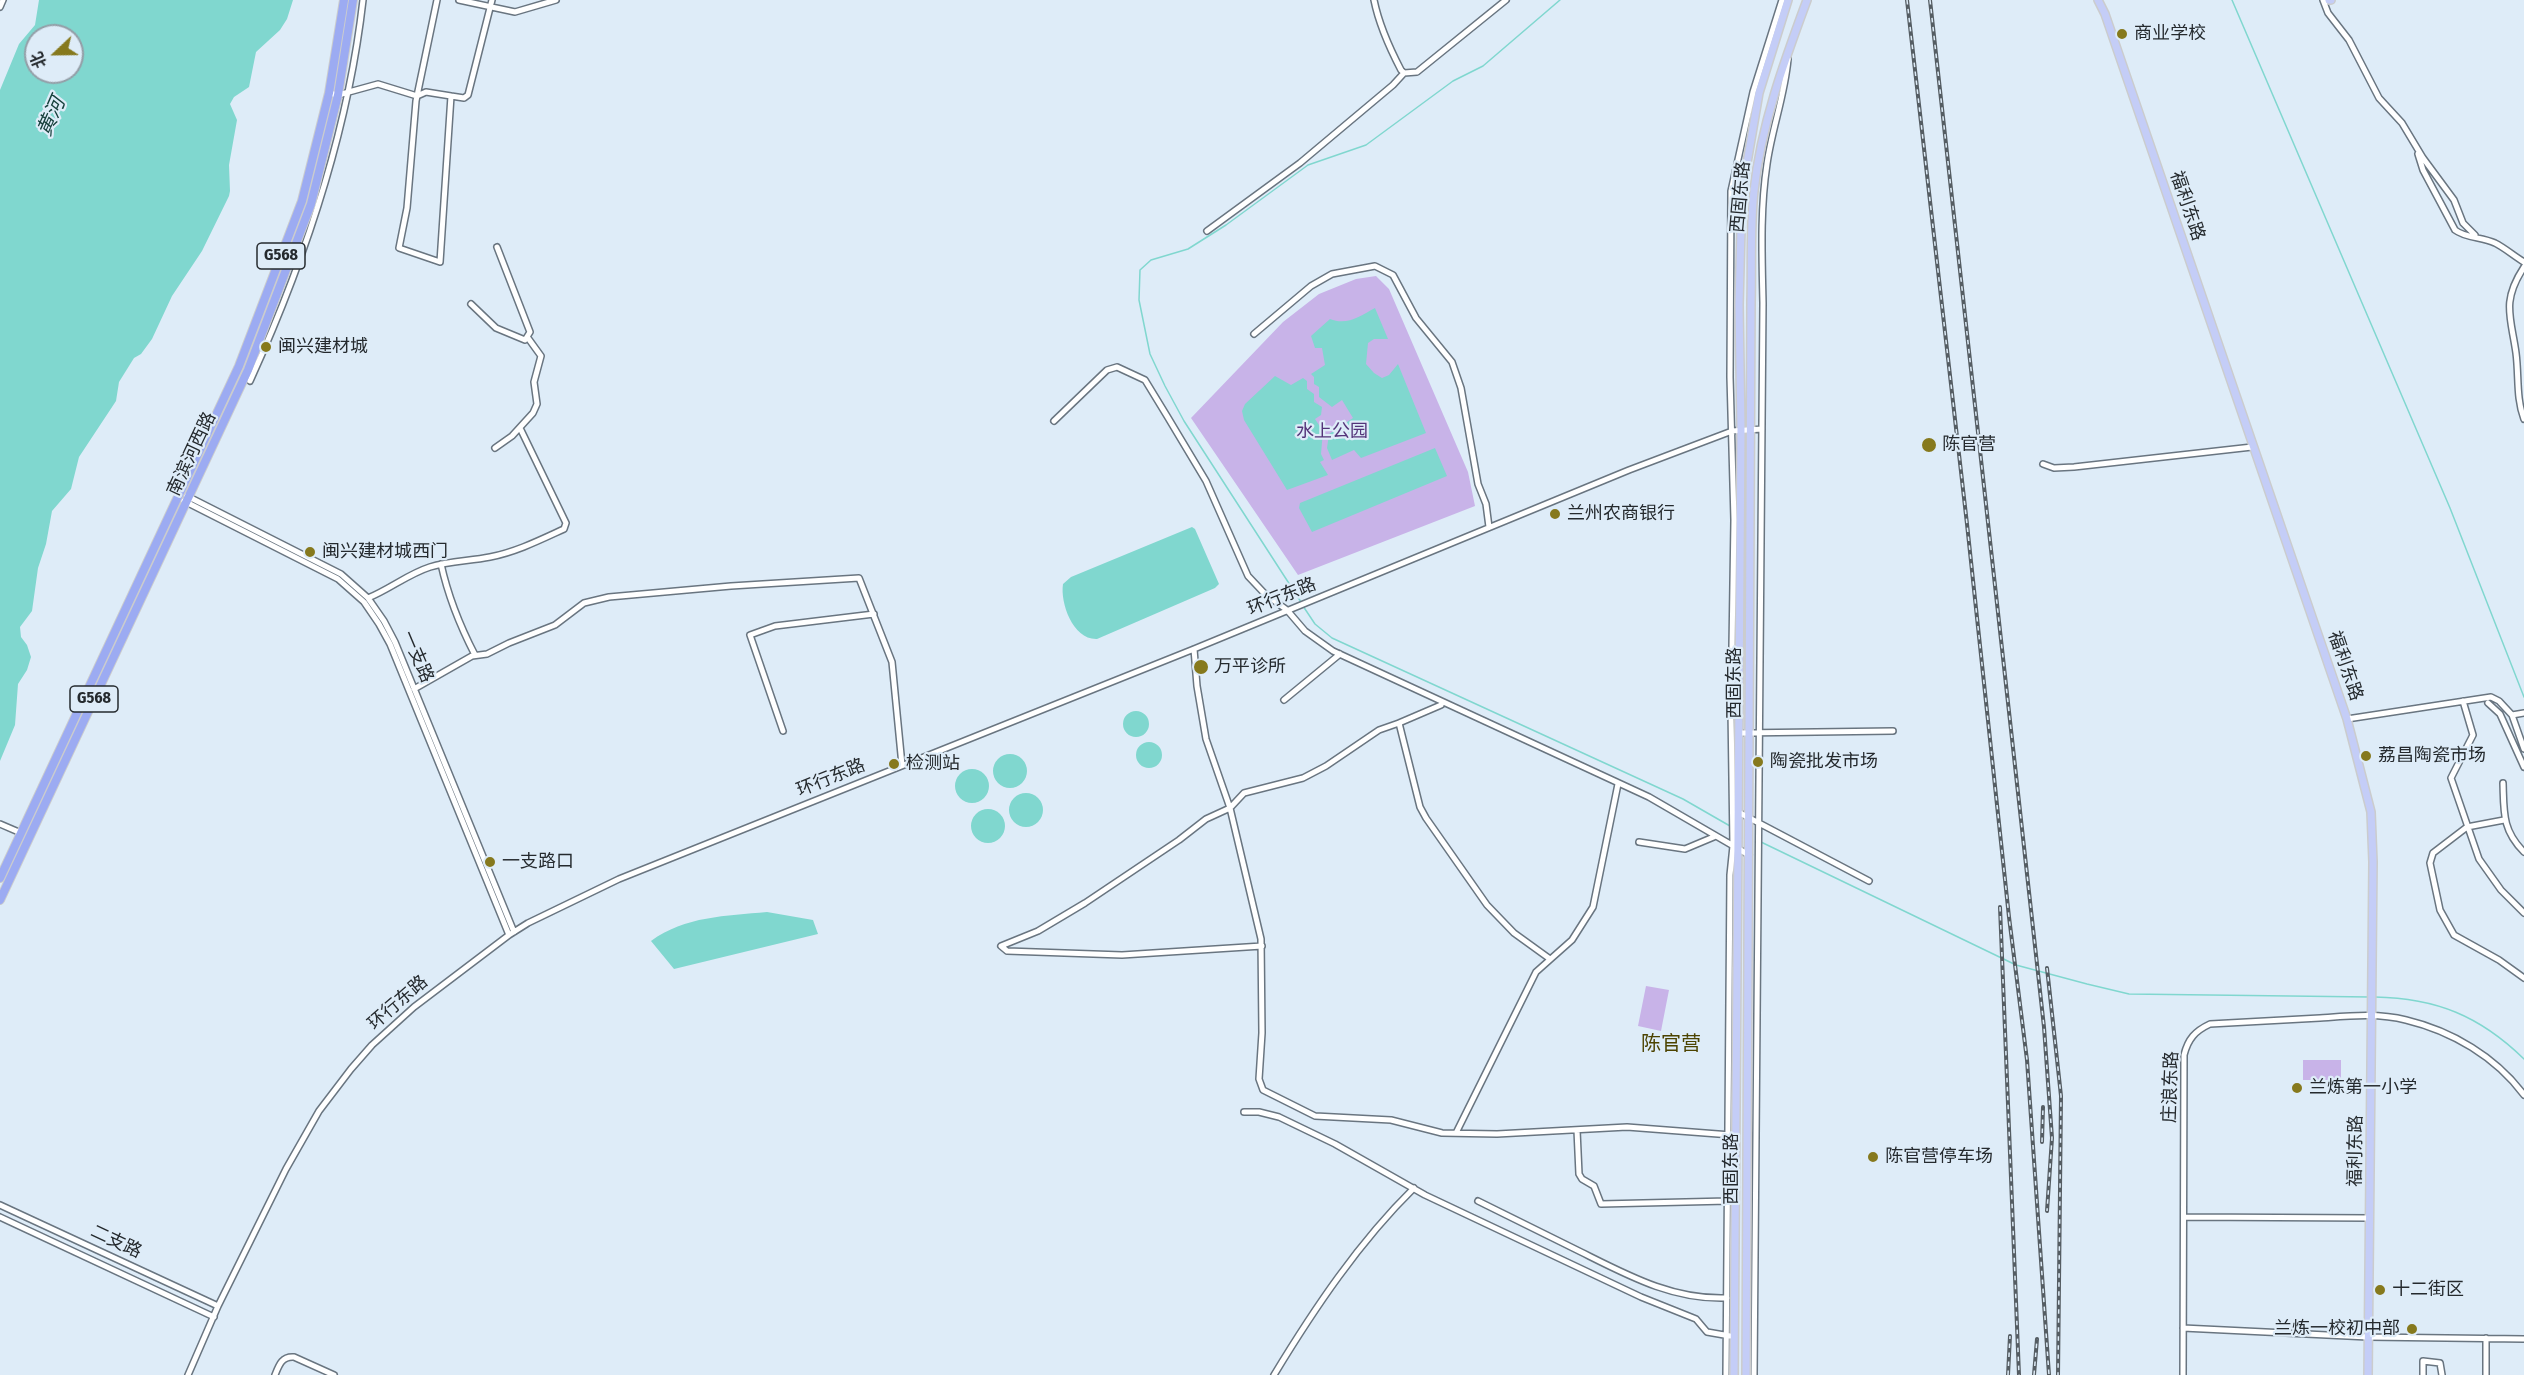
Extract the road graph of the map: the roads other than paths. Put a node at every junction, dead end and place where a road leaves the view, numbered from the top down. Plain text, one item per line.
1 (3, 0) edge
2 (344, 0) edge
3 (353, 0) edge
4 (363, 0) edge
5 (436, 0) edge
6 (459, 0) edge
7 (492, 0) edge
8 (556, 0) edge
9 (1374, 0) edge
10 (1506, 0) edge
11 (1782, 0) edge
12 (1788, 0) edge
13 (1807, 0) edge
14 (2098, 0) edge
15 (2323, 0) edge
16 (0, 7) edge
17 (490, 8) junction
18 (1789, 49) junction
19 (1404, 73) junction
20 (329, 93) junction
21 (343, 94) junction
22 (417, 96) junction
23 (451, 96) junction
24 (2417, 149) junction
25 (1207, 231) dead end
26 (2475, 235) junction
27 (497, 247) dead end
28 (2524, 261) edge
29 (2524, 267) edge
30 (471, 304) dead end
31 (1254, 334) dead end
32 (528, 338) junction
33 (250, 381) dead end
34 (2524, 419) edge
35 (1054, 421) dead end
36 (520, 428) junction
37 (1741, 429) junction
38 (1752, 429) junction
39 (1762, 429) junction
40 (1732, 431) junction
41 (2252, 447) junction
42 (495, 448) dead end
43 (2043, 464) dead end
44 (178, 495) junction
45 (187, 499) junction
46 (1489, 527) junction
47 (441, 564) junction
48 (368, 598) junction
49 (1289, 609) junction
50 (874, 614) junction
51 (1750, 636) junction
52 (1739, 637) junction
53 (1194, 649) junction
54 (1340, 654) junction
55 (475, 655) junction
56 (414, 689) junction
57 (1284, 700) dead end
58 (2463, 701) junction
59 (2488, 703) dead end
60 (1441, 705) dead end
61 (2523, 714) edge
62 (2512, 715) junction
63 (2347, 719) junction
64 (1399, 723) junction
65 (783, 731) dead end
66 (1893, 731) dead end
67 (1739, 733) junction
68 (1750, 733) junction
69 (1760, 733) junction
70 (2524, 749) edge
71 (902, 765) junction
72 (2524, 767) edge
73 (2503, 783) dead end
74 (1618, 784) junction
75 (1230, 808) junction
76 (1736, 815) junction
77 (1749, 820) junction
78 (2504, 820) junction
79 (0, 824) edge
80 (1757, 824) junction
81 (2467, 827) junction
82 (21, 833) junction
83 (1716, 836) junction
84 (1639, 842) dead end
85 (1735, 845) junction
86 (1749, 851) junction
87 (2524, 852) edge
88 (0, 878) edge
89 (1869, 881) dead end
90 (0, 900) edge
91 (2524, 913) edge
92 (512, 934) junction
93 (1262, 946) junction
94 (1550, 959) junction
95 (2524, 978) edge
96 (2372, 1012) junction
97 (2524, 1095) edge
98 (1244, 1112) dead end
99 (1577, 1130) junction
100 (1456, 1132) junction
101 (1733, 1136) junction
102 (1414, 1188) junction
103 (1728, 1201) junction
104 (1478, 1202) dead end
105 (0, 1205) edge
106 (0, 1216) edge
107 (2184, 1217) junction
108 (2370, 1218) junction
109 (1726, 1298) junction
110 (1735, 1298) junction
111 (218, 1306) junction
112 (214, 1317) junction
113 (2183, 1328) junction
114 (1731, 1336) junction
115 (2368, 1337) junction
116 (2486, 1338) junction
117 (2524, 1339) edge
118 (188, 1375) edge
119 (275, 1375) edge
120 (334, 1375) edge
121 (1274, 1375) edge
122 (1726, 1375) edge
123 (1734, 1375) edge
124 (1746, 1375) edge
125 (1754, 1375) edge
126 (2182, 1375) edge
127 (2368, 1375) edge
128 (2423, 1375) edge
129 (2442, 1375) edge
130 (2486, 1375) edge

1 - 16 street
2 - 20 highway, 南滨河西路 / G568
3 - 21 highway, 南滨河西路 / G568
4 - 21 street
5 - 22 street
6 - 17 street
7 - 17 street
8 - 17 street
9 - 19 street
10 - 19 street
11 - 40 street
12 - 37 main road, 西固东路
13 - 18 main road, 西固东路
14 - 41 main road, 福利东路
15 - 24 street
17 - 23 street
18 - 38 main road, 西固东路
18 - 39 street
19 - 25 street
20 - 21 street
20 - 44 highway, 南滨河西路 / G568
21 - 22 street
21 - 33 street
21 - 45 highway, 南滨河西路 / G568
22 - 23 street
22 - 23 street
24 - 26 street
24 - 26 street
26 - 28 street
27 - 32 street
29 - 34 street
30 - 32 street
31 - 46 street
32 - 36 street
35 - 49 street
36 - 42 street
36 - 47 street
37 - 38 street, 环行东路
37 - 40 street, 环行东路
37 - 52 main road, 西固东路
38 - 39 street, 环行东路
38 - 51 main road, 西固东路
39 - 69 street
40 - 46 street, 环行东路
40 - 76 street
41 - 43 street
41 - 63 main road, 福利东路
44 - 45 street, 一支路
44 - 82 highway, 南滨河西路 / G568
45 - 48 street, 一支路
45 - 90 highway, 南滨河西路 / G568
45 - 92 street, 一支路
46 - 49 street, 环行东路
47 - 48 street
47 - 55 street
48 - 56 street, 一支路
49 - 53 street, 环行东路
49 - 54 street
50 - 55 street
50 - 65 street
50 - 71 street
51 - 52 main road
51 - 68 main road, 西固东路
52 - 67 main road, 西固东路
53 - 71 street, 环行东路
53 - 75 street
54 - 57 street
54 - 74 street
55 - 56 street
56 - 92 street, 一支路
58 - 62 street
58 - 63 street
58 - 81 street
59 - 72 street
60 - 64 street
61 - 62 street
62 - 70 street
63 - 96 main road, 福利东路
64 - 75 street
64 - 94 street
66 - 69 street
67 - 68 street
67 - 76 main road, 西固东路
68 - 69 street
68 - 77 main road, 西固东路
69 - 80 street
71 - 92 street, 环行东路
73 - 78 street
74 - 83 street
74 - 94 street
75 - 93 street
75 - 93 street
76 - 77 street
76 - 85 main road, 西固东路
77 - 80 street
77 - 86 main road, 西固东路
78 - 81 street
78 - 87 street
79 - 82 street
80 - 89 street
80 - 125 street
81 - 91 street
81 - 95 street
82 - 88 highway, 南滨河西路 / G568
83 - 84 street
83 - 85 street
85 - 86 street
85 - 101 main road, 西固东路
86 - 124 main road, 西固东路
92 - 111 street, 环行东路
93 - 100 street
94 - 100 street
96 - 97 street, 庄浪东路
96 - 107 street, 庄浪东路
96 - 108 main road, 福利东路
98 - 102 street
99 - 100 street
99 - 101 street
99 - 103 street
101 - 103 street
101 - 110 main road, 西固东路
102 - 114 street
102 - 121 street
103 - 109 street
104 - 109 street
105 - 111 street, 二支路
106 - 112 street, 二支路
107 - 108 street
107 - 113 street, 庄浪东路
108 - 115 main road, 福利东路
109 - 110 street
109 - 114 street
110 - 114 main road, 西固东路
111 - 112 street, 环行东路
112 - 118 street, 环行东路
113 - 115 street
113 - 126 street, 庄浪东路
114 - 122 street
114 - 123 main road, 西固东路
115 - 116 street
115 - 127 main road, 福利东路
116 - 117 street
116 - 130 street
119 - 120 street
128 - 129 street

